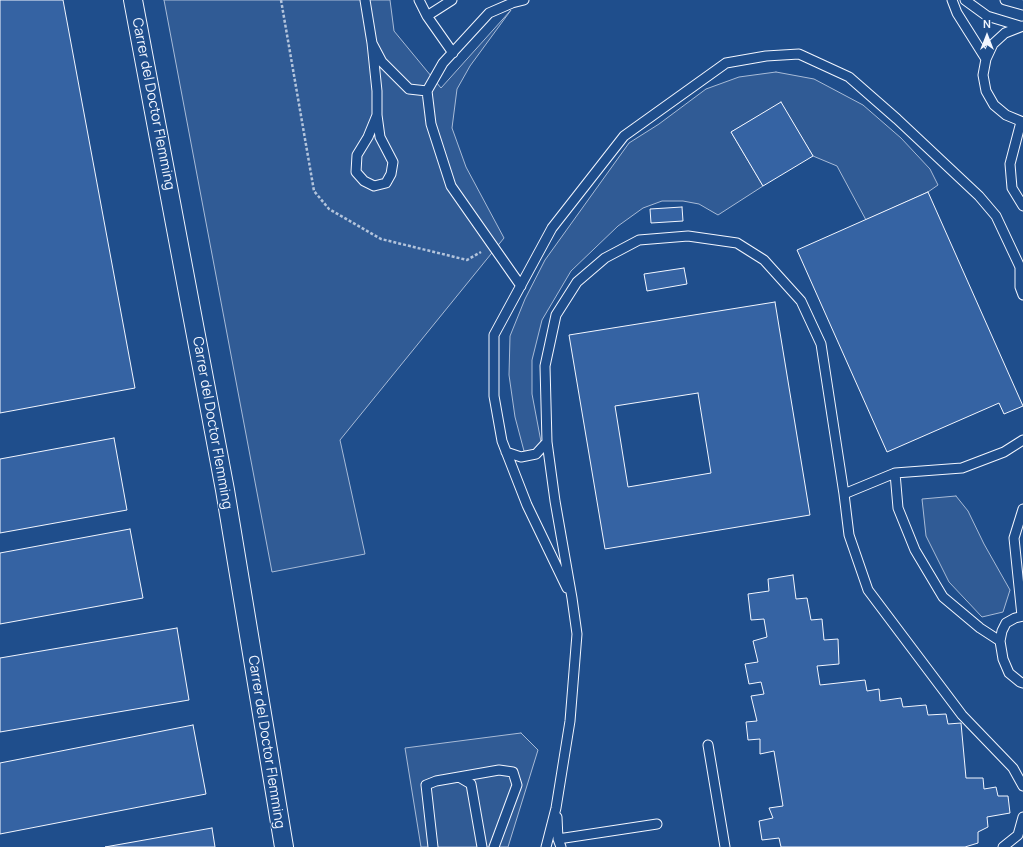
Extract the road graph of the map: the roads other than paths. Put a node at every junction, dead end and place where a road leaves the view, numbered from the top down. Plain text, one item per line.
1 (133, 0) edge
2 (365, 0) edge
3 (419, 0) edge
4 (452, 0) edge
5 (524, 0) edge
6 (952, 0) edge
7 (965, 0) edge
8 (1005, 0) edge
9 (1023, 6) edge
10 (426, 16) junction
11 (1021, 26) edge
12 (372, 43) junction
13 (453, 53) junction
14 (986, 59) junction
15 (426, 90) junction
16 (377, 115) junction
17 (1022, 122) edge
18 (1023, 206) edge
19 (521, 286) junction
20 (1023, 295) edge
21 (1023, 440) edge
22 (547, 442) junction
23 (506, 452) junction
24 (895, 473) junction
25 (844, 494) junction
26 (1023, 509) edge
27 (572, 598) junction
28 (1022, 616) edge
29 (1000, 641) junction
30 (1023, 683) edge
31 (708, 745) dead end
32 (459, 777) junction
33 (1023, 786) edge
34 (556, 808) junction
35 (1023, 816) edge
36 (657, 824) dead end
37 (560, 843) edge
38 (284, 847) edge
39 (432, 847) edge
40 (482, 847) edge
41 (494, 847) edge
42 (546, 847) edge
43 (725, 847) edge
44 (1003, 847) edge

1 - 38 street, Carrer del Doctor Flemming
2 - 12 lane
3 - 10 lane
4 - 10 lane
5 - 13 lane
6 - 14 lane
7 - 11 lane
8 - 9 lane
10 - 13 lane
11 - 14 lane
12 - 15 lane
12 - 16 lane
13 - 15 lane
14 - 17 lane
15 - 19 lane
16 - 16 lane
17 - 18 lane
19 - 20 lane
19 - 23 lane
21 - 24 lane
22 - 23 lane
22 - 25 lane
22 - 27 lane
23 - 27 lane
24 - 25 lane
24 - 29 lane
25 - 33 lane
26 - 28 lane
27 - 34 lane
28 - 29 lane
29 - 30 lane
31 - 43 lane
32 - 39 lane
32 - 40 lane
32 - 41 lane
34 - 37 lane
34 - 42 lane
35 - 44 lane
36 - 37 lane

